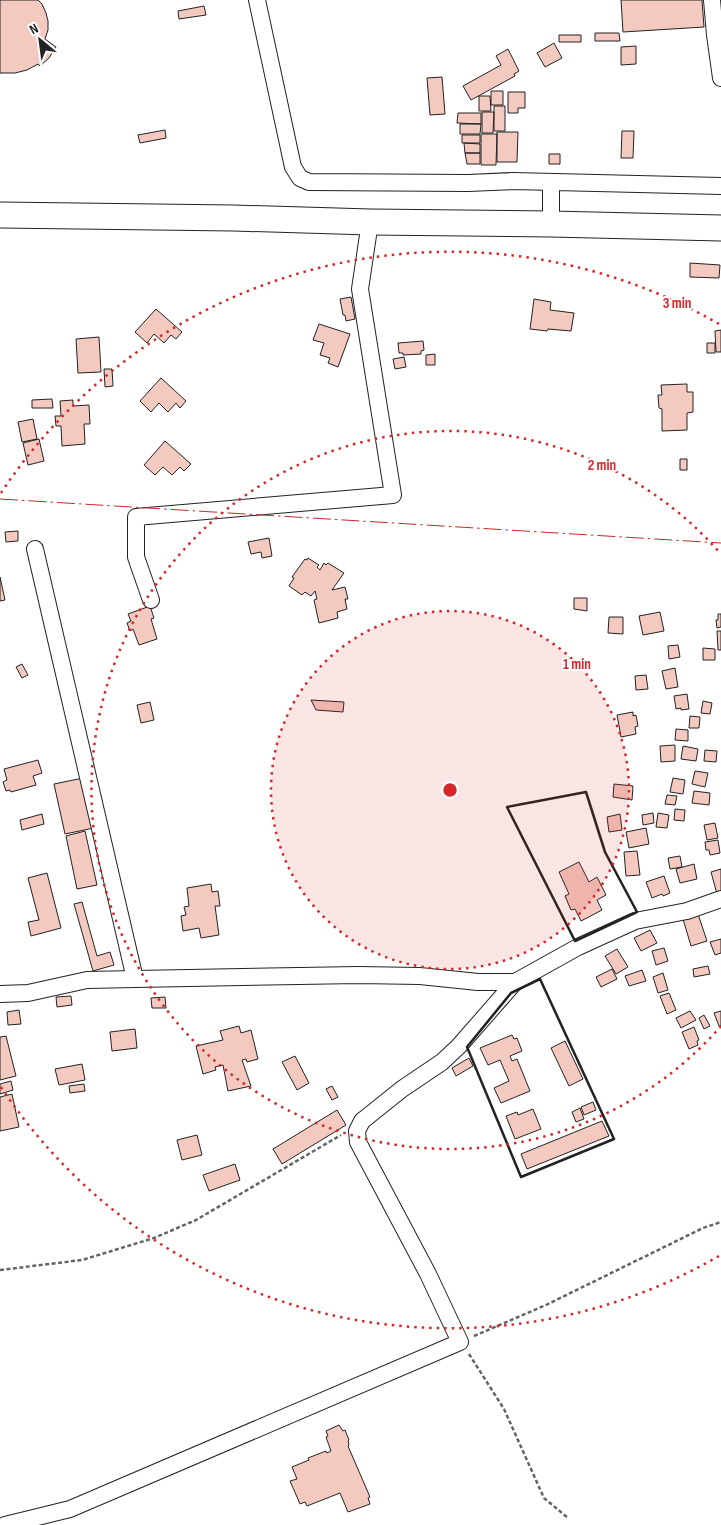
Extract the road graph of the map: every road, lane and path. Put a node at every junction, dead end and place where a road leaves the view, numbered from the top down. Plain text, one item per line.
1 (257, 0) edge
2 (712, 0) edge
3 (721, 78) edge
4 (551, 182) junction
5 (721, 186) edge
6 (0, 215) edge
7 (370, 222) junction
8 (551, 224) junction
9 (721, 228) edge
10 (35, 550) dead end
11 (151, 600) dead end
12 (721, 898) edge
13 (135, 979) junction
14 (515, 982) junction
15 (0, 993) edge
16 (357, 1130) junction
17 (721, 1222) edge
18 (0, 1270) edge
19 (460, 1342) junction
20 (568, 1518) dead end
21 (5, 1525) edge

1 - 4 street
2 - 3 street
4 - 5 street
4 - 8 street
6 - 7 highway
7 - 8 highway
7 - 11 street
8 - 9 highway
10 - 13 street
12 - 14 street
13 - 14 street
13 - 15 street
14 - 16 street
16 - 18 path
16 - 19 street
17 - 19 path
19 - 20 path
19 - 21 street

